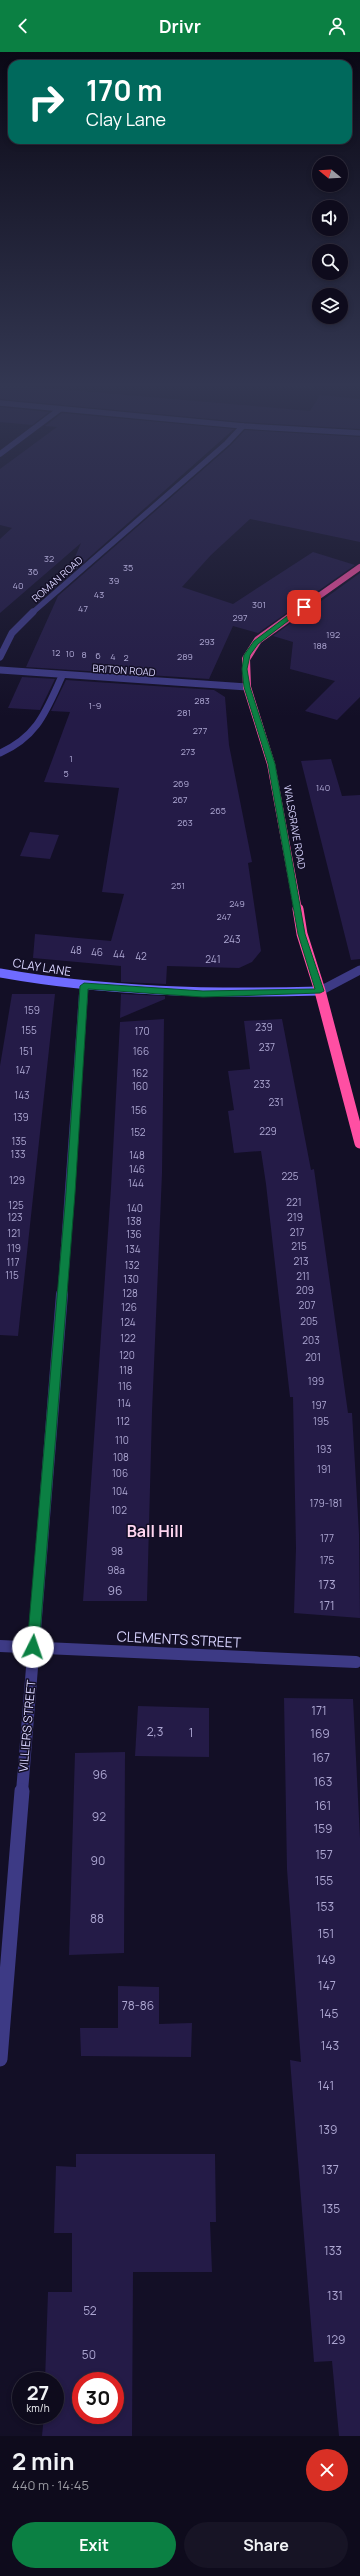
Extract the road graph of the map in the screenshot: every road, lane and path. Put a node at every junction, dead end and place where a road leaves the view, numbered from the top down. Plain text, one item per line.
1 (168, 494) edge
2 (360, 567) edge
3 (0, 657) edge
4 (0, 670) edge
5 (62, 676) junction
6 (247, 687) junction
7 (0, 753) edge
8 (360, 970) edge
9 (0, 973) edge
10 (84, 986) junction
11 (320, 991) junction
12 (360, 1143) edge
13 (0, 1646) edge
14 (33, 1647) junction
15 (356, 1662) dead end
16 (0, 2059) edge

1 - 3 street, ROMAN ROAD
2 - 6 highway, WALSGRAVE ROAD
4 - 5 street, BRITON ROAD
5 - 6 street, BRITON ROAD
5 - 7 street
6 - 11 highway, WALSGRAVE ROAD
8 - 11 street
9 - 10 street, CLAY LANE
10 - 11 street, CLAY LANE
10 - 14 street, VILLIERS STREET
11 - 12 highway, WALSGRAVE ROAD
13 - 14 street, CLEMENTS STREET
14 - 15 street, CLEMENTS STREET
14 - 16 street, VILLIERS STREET

